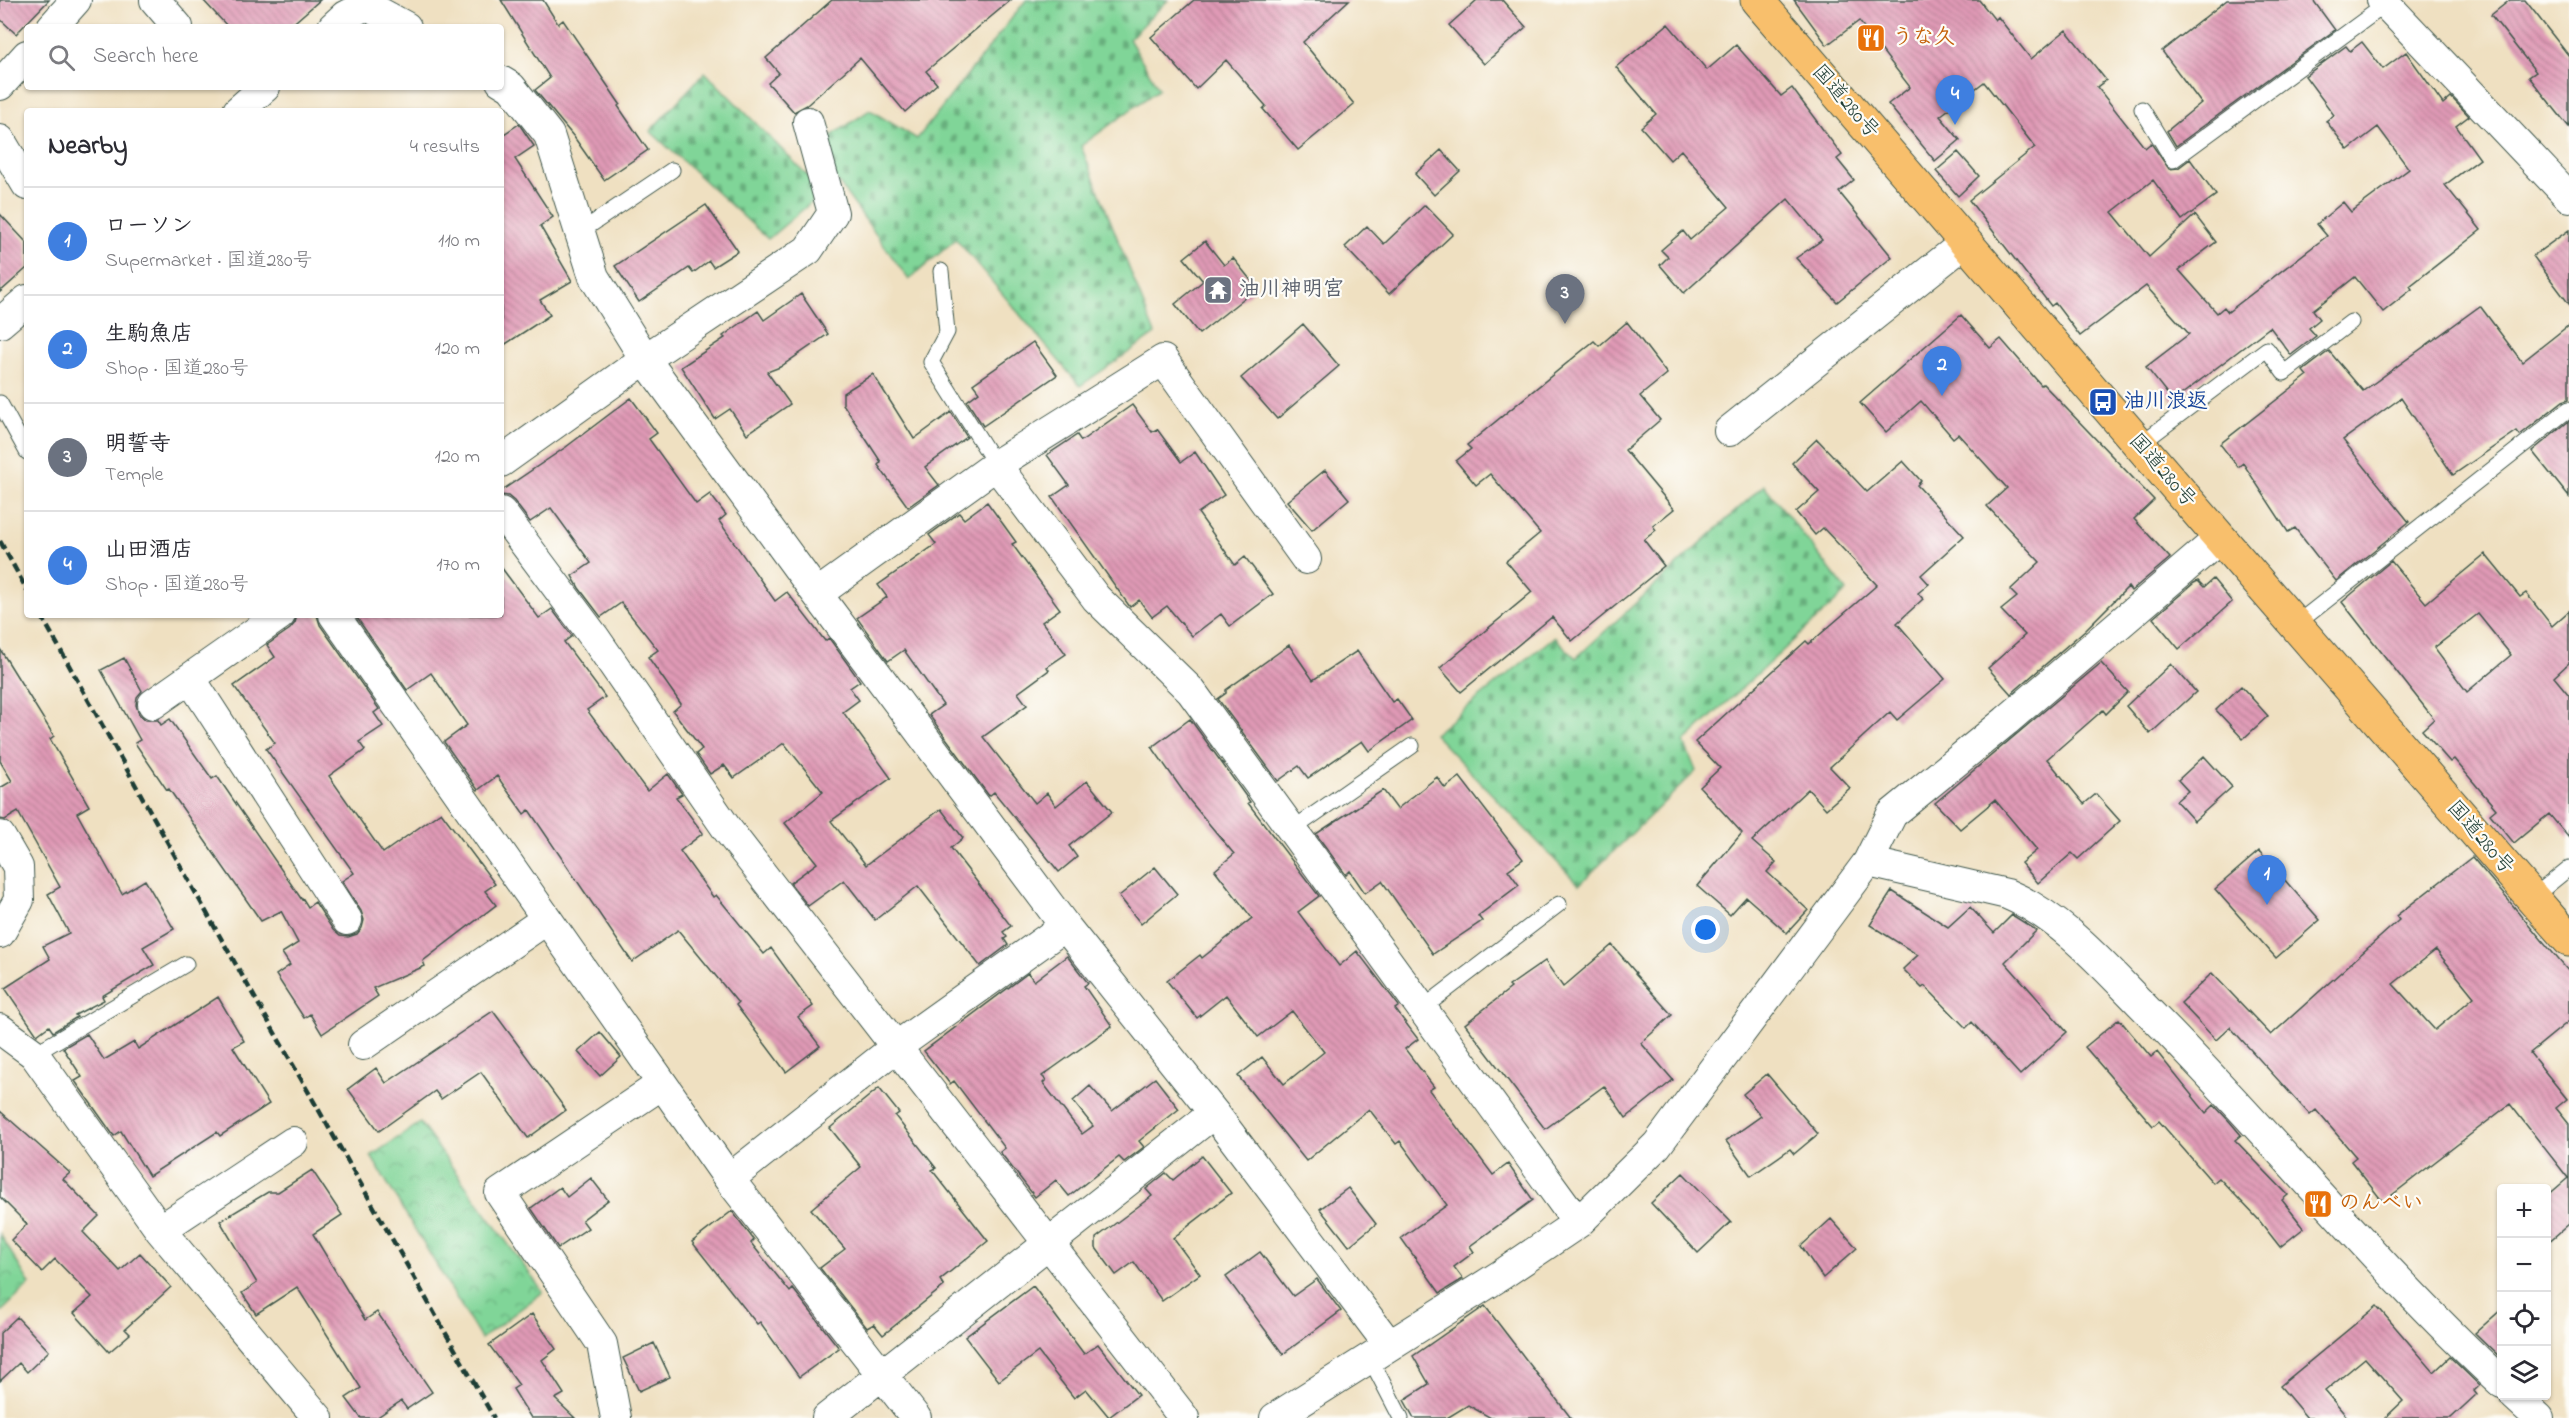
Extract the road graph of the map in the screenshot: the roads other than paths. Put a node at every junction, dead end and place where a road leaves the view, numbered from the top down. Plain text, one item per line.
1 (76, 0) edge
2 (155, 0) edge
3 (1757, 0) edge
4 (2387, 1) edge
5 (366, 3) edge
6 (55, 24) edge
7 (175, 24) edge
8 (336, 24) edge
9 (400, 24) edge
10 (24, 58) edge
11 (504, 83) edge
12 (0, 85) edge
13 (2142, 109) dead end
14 (808, 122) dead end
15 (0, 140) edge
16 (672, 170) dead end
17 (24, 180) edge
18 (2569, 197) edge
19 (580, 232) junction
20 (1966, 242) junction
21 (941, 271) dead end
22 (24, 303) edge
23 (2351, 322) dead end
24 (0, 323) edge
25 (645, 359) junction
26 (0, 403) edge
27 (2569, 410) edge
28 (1729, 431) dead end
29 (2139, 445) junction
30 (24, 447) edge
31 (504, 460) edge
32 (996, 465) junction
33 (504, 516) edge
34 (2220, 538) junction
35 (1306, 560) dead end
36 (817, 594) junction
37 (276, 618) edge
38 (336, 618) edge
39 (2295, 625) junction
40 (190, 678) junction
41 (153, 704) dead end
42 (1412, 746) dead end
43 (1293, 829) junction
44 (0, 836) edge
45 (1868, 862) junction
46 (2569, 868) edge
47 (2532, 898) junction
48 (1559, 904) dead end
49 (547, 919) junction
50 (347, 920) dead end
51 (1065, 926) junction
52 (0, 933) edge
53 (2569, 940) edge
54 (186, 964) dead end
55 (1423, 1008) junction
56 (0, 1029) edge
57 (363, 1045) dead end
58 (896, 1047) junction
59 (34, 1054) junction
60 (662, 1084) junction
61 (1214, 1113) junction
62 (293, 1142) dead end
63 (729, 1179) junction
64 (1578, 1223) junction
65 (160, 1230) junction
66 (1050, 1242) junction
67 (1379, 1351) junction
68 (882, 1374) junction
69 (2497, 1378) edge
70 (2520, 1400) edge
71 (318, 1418) edge
72 (616, 1418) edge
73 (826, 1418) edge
74 (916, 1418) edge
75 (1184, 1418) edge
76 (1275, 1418) edge
77 (1401, 1418) edge
78 (2539, 1418) edge

1 - 6 street
2 - 7 street
3 - 20 highway, 国道280号
4 - 13 lane
4 - 18 street
5 - 8 street
5 - 9 street
10 - 12 street
11 - 19 street
14 - 25 street
15 - 17 street
16 - 19 lane
19 - 25 street
20 - 28 street
20 - 29 highway, 国道280号
21 - 32 lane
22 - 24 street
23 - 29 lane
25 - 31 street
25 - 36 street
26 - 30 lane
27 - 39 lane
29 - 34 highway, 国道280号
32 - 35 street
32 - 36 street
32 - 43 street
33 - 58 street
34 - 39 highway, 国道280号
34 - 45 street
36 - 51 street
37 - 40 street
38 - 49 street
39 - 47 highway, 国道280号
40 - 41 street
40 - 50 street
42 - 43 lane
43 - 55 street
44 - 52 street
45 - 64 street
45 - 69 street
46 - 47 lane
47 - 53 highway, 国道280号
48 - 55 lane
49 - 57 street
49 - 60 street
51 - 58 street
51 - 61 street
54 - 59 lane
55 - 64 street
56 - 59 street
58 - 63 street
58 - 66 street
59 - 65 street
60 - 63 street
60 - 72 street
61 - 66 street
61 - 67 street
62 - 65 street
63 - 68 street
64 - 67 street
65 - 71 street
66 - 68 street
66 - 75 street
67 - 76 street
67 - 77 lane
68 - 73 street
68 - 74 street
70 - 78 street

